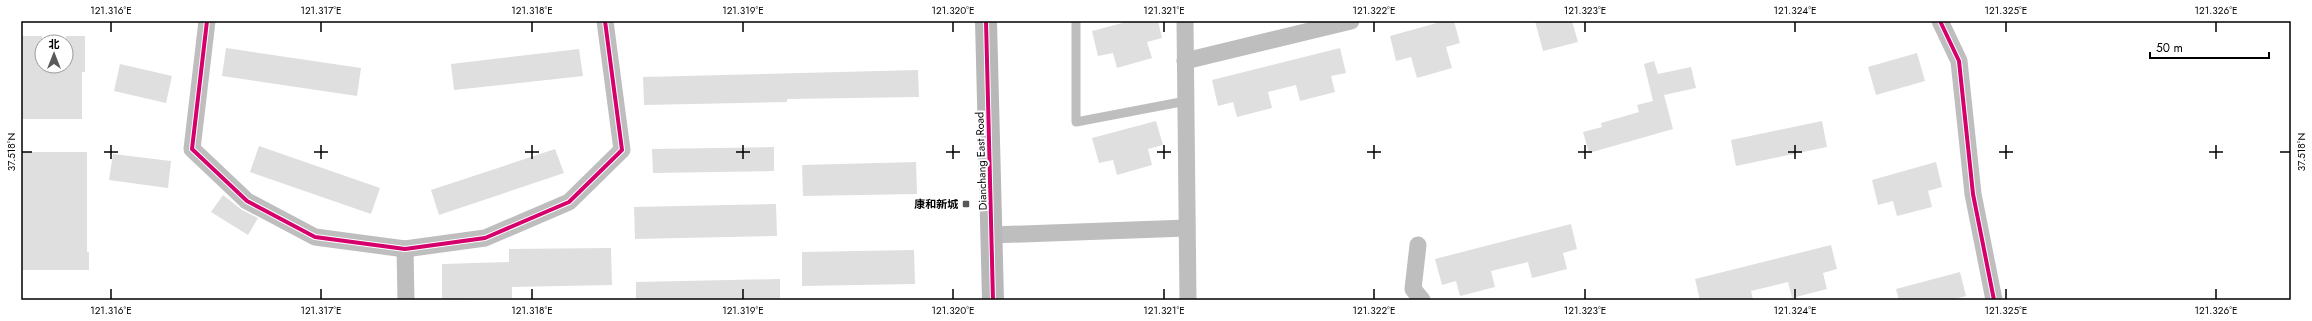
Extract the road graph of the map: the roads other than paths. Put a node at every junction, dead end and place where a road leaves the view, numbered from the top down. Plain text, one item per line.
1 (207, 21) edge
2 (605, 21) edge
3 (986, 21) edge
4 (1076, 21) edge
5 (1185, 21) edge
6 (1351, 21) edge
7 (1940, 21) edge
8 (1185, 61) junction
9 (1186, 101) junction
10 (1188, 228) junction
11 (992, 235) junction
12 (1418, 245) dead end
13 (405, 249) junction
14 (406, 300) edge
15 (993, 300) edge
16 (1188, 300) edge
17 (1422, 300) edge
18 (1994, 300) edge

1 - 13 street
2 - 13 street
3 - 11 street, Dianchang East Road
4 - 9 lane
5 - 8 street
6 - 8 street
7 - 18 street
8 - 9 street
9 - 10 street
10 - 11 street
10 - 16 street
11 - 15 street, Dianchang East Road
12 - 17 street
13 - 14 street

